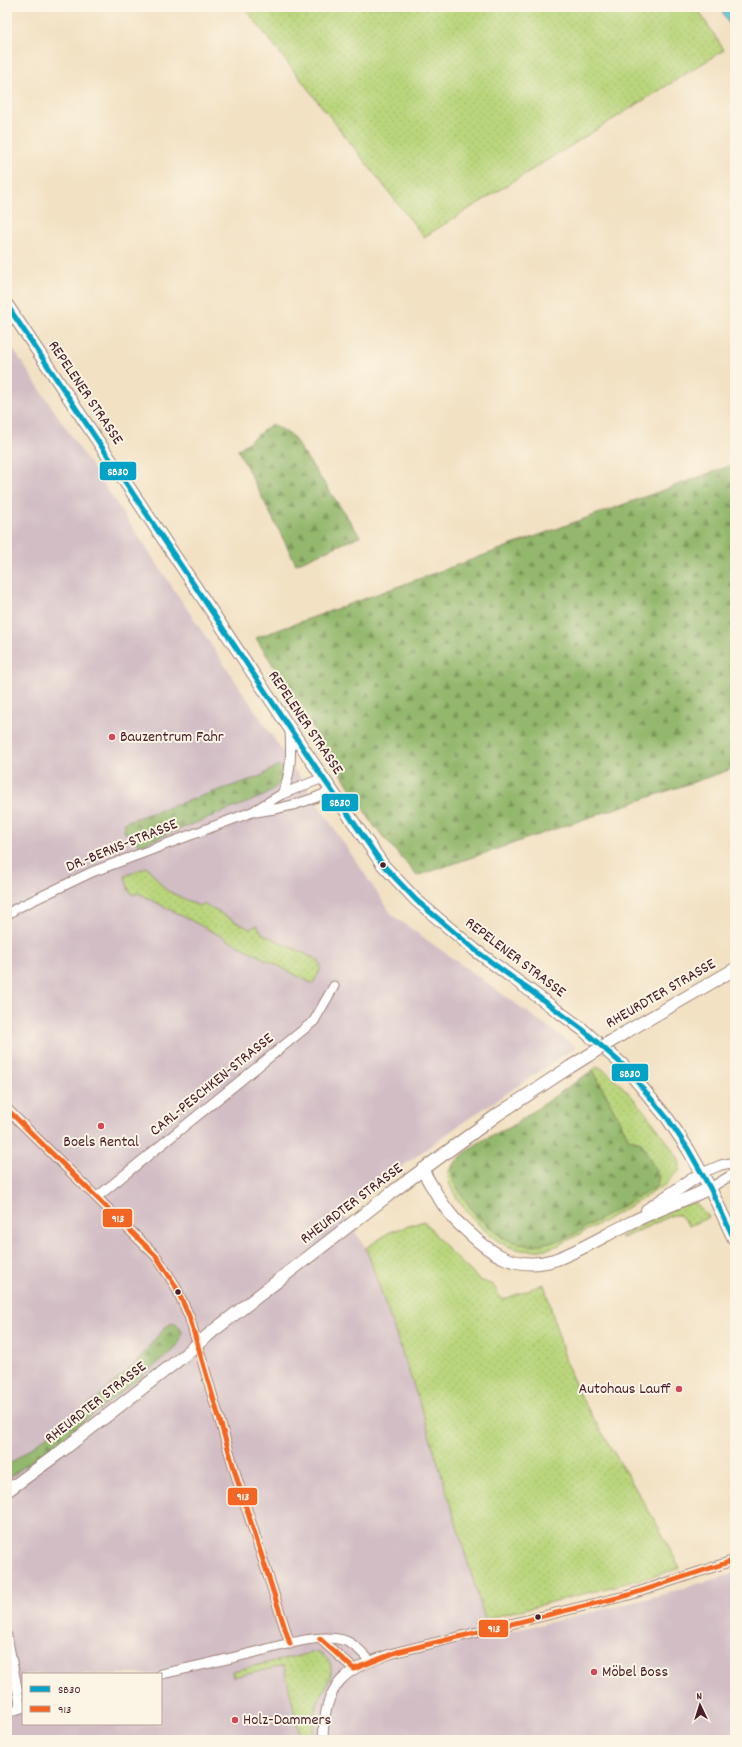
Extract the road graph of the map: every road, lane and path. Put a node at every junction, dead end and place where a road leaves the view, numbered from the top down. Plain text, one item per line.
1 (7, 305) edge
2 (290, 730) junction
3 (322, 778) junction
4 (331, 791) junction
5 (282, 794) junction
6 (252, 812) junction
7 (7, 915) edge
8 (735, 969) edge
9 (334, 986) dead end
10 (7, 1109) edge
11 (735, 1162) edge
12 (422, 1170) junction
13 (702, 1173) junction
14 (735, 1173) edge
15 (710, 1188) junction
16 (97, 1197) junction
17 (631, 1222) junction
18 (735, 1241) edge
19 (7, 1491) edge
20 (735, 1560) edge
21 (7, 1636) edge
22 (320, 1639) junction
23 (290, 1644) junction
24 (370, 1661) junction
25 (354, 1669) junction
26 (162, 1674) edge
27 (22, 1708) edge
28 (7, 1713) edge
29 (323, 1740) edge

1 - 2 main road, REPELENER STRASSE
2 - 3 main road, REPELENER STRASSE
2 - 5 street
3 - 4 main road, REPELENER STRASSE
3 - 5 street, DR.-BERNS-STRASSE
4 - 6 street, DR.-BERNS-STRASSE
4 - 13 main road, REPELENER STRASSE
5 - 6 street, DR.-BERNS-STRASSE
6 - 7 street, DR.-BERNS-STRASSE
8 - 12 main road, RHEURDTER STRASSE, bridge
9 - 16 street, CARL-PESCHKEN-STRASSE
10 - 16 street
11 - 13 street
12 - 17 main road
12 - 19 main road, RHEURDTER STRASSE, bridge
13 - 15 main road, REPELENER STRASSE
13 - 17 main road
14 - 15 street
15 - 17 main road
15 - 18 main road, REPELENER STRASSE
16 - 23 street
20 - 24 street
21 - 27 street
22 - 23 street
22 - 24 street
22 - 25 street
23 - 26 street
24 - 25 street
25 - 29 street
27 - 28 street

